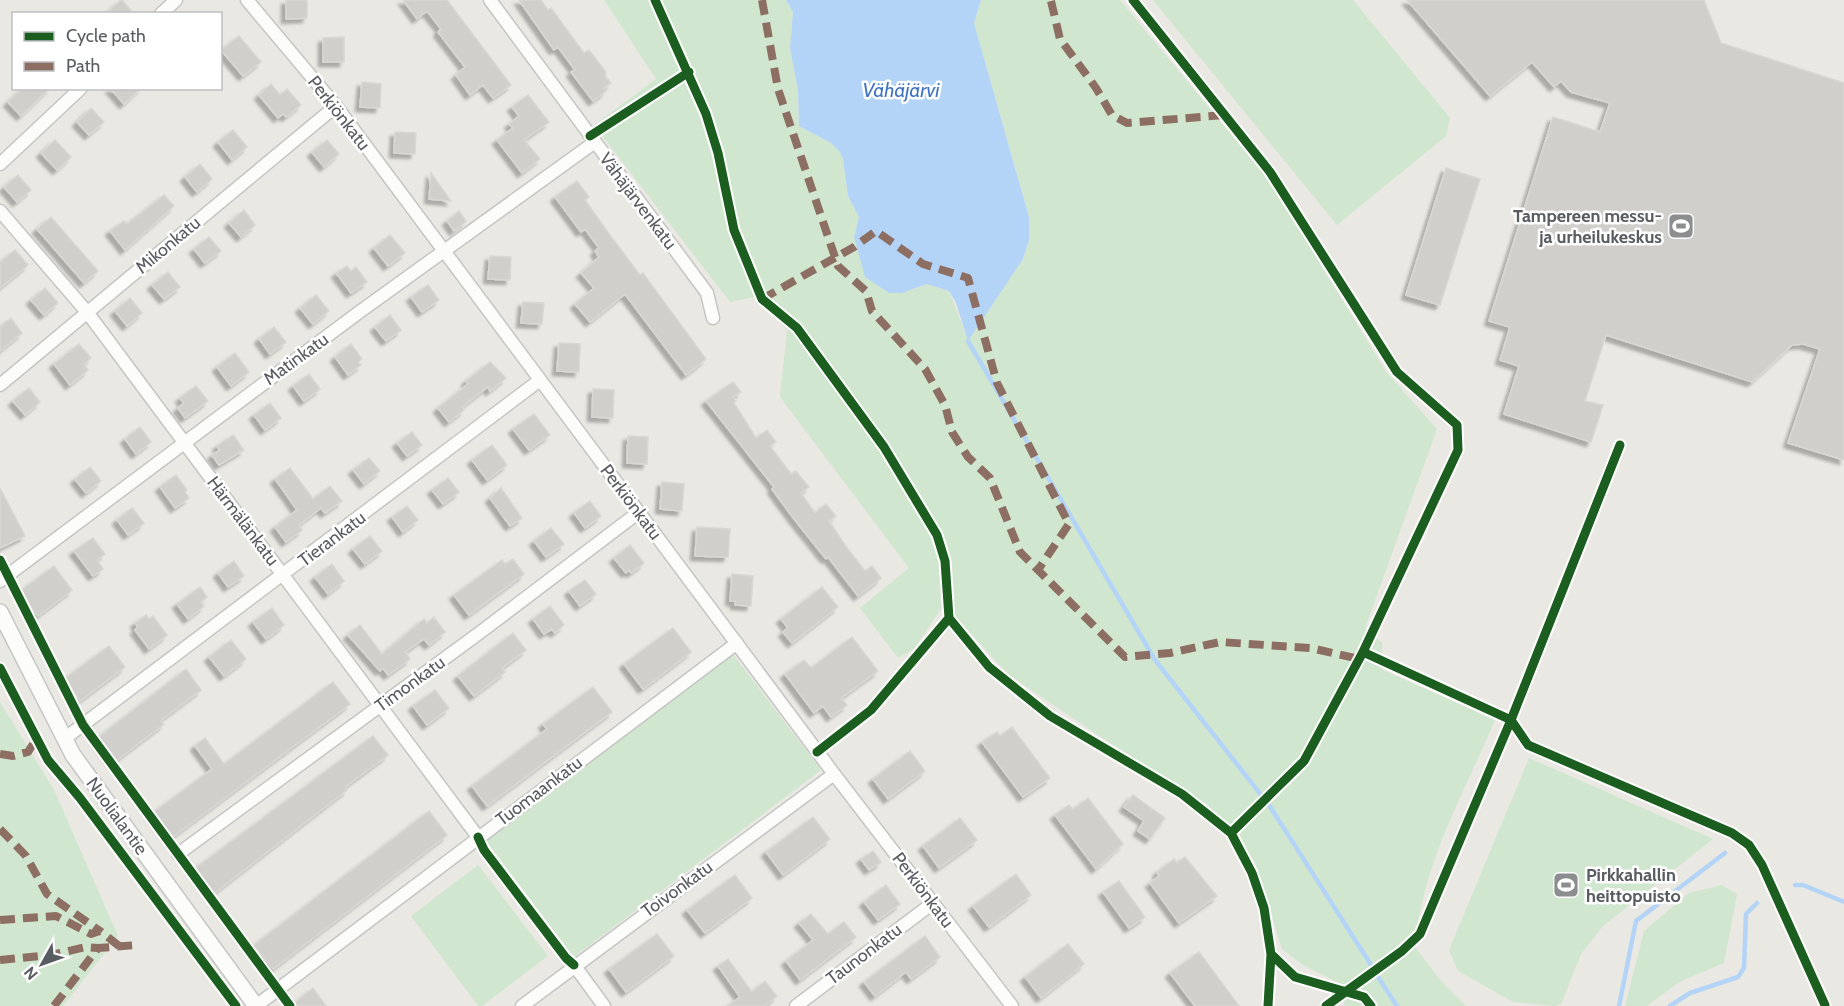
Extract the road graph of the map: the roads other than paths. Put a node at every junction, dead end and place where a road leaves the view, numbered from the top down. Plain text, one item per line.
1 (176, 0) edge
2 (247, 0) edge
3 (490, 0) edge
4 (163, 12) edge
5 (79, 90) edge
6 (336, 106) junction
7 (595, 142) junction
8 (0, 164) edge
9 (0, 211) edge
10 (443, 252) junction
11 (87, 312) junction
12 (713, 318) dead end
13 (540, 380) junction
14 (0, 385) edge
15 (183, 442) junction
16 (639, 513) junction
17 (284, 575) junction
18 (0, 581) edge
19 (0, 612) edge
20 (737, 643) junction
21 (380, 706) junction
22 (64, 739) junction
23 (834, 774) junction
24 (478, 837) junction
25 (178, 854) dead end
26 (933, 903) junction
27 (574, 965) junction
28 (256, 1006) edge
29 (522, 1006) edge
30 (604, 1006) edge
31 (796, 1006) edge
32 (1012, 1006) edge

1 - 4 street
2 - 6 street, Perkiönkatu
3 - 7 street, Vähäjärvenkatu
5 - 8 street
6 - 10 street, Perkiönkatu
6 - 11 street, Mikonkatu
7 - 10 street, Matinkatu
7 - 12 street, Vähäjärvenkatu
9 - 11 street, Härmälänkatu
10 - 13 street, Perkiönkatu
10 - 15 street, Matinkatu
11 - 14 street, Mikonkatu
11 - 15 street, Härmälänkatu
13 - 16 street, Perkiönkatu
13 - 17 street, Tierankatu
15 - 17 street, Härmälänkatu
15 - 18 street, Matinkatu
16 - 20 street, Perkiönkatu
16 - 21 street, Timonkatu
17 - 21 street, Härmälänkatu
17 - 22 street, Tierankatu
19 - 22 street, Nuolialantie
20 - 23 street, Perkiönkatu
20 - 24 street, Tuomaankatu
21 - 24 street, Härmälänkatu
21 - 25 street, Timonkatu
22 - 28 street, Nuolialantie
23 - 26 street, Perkiönkatu
23 - 27 street, Toivonkatu
24 - 28 street, Tuomaankatu
26 - 31 street, Taunonkatu
26 - 32 street, Perkiönkatu
27 - 29 street, Toivonkatu
27 - 30 street

